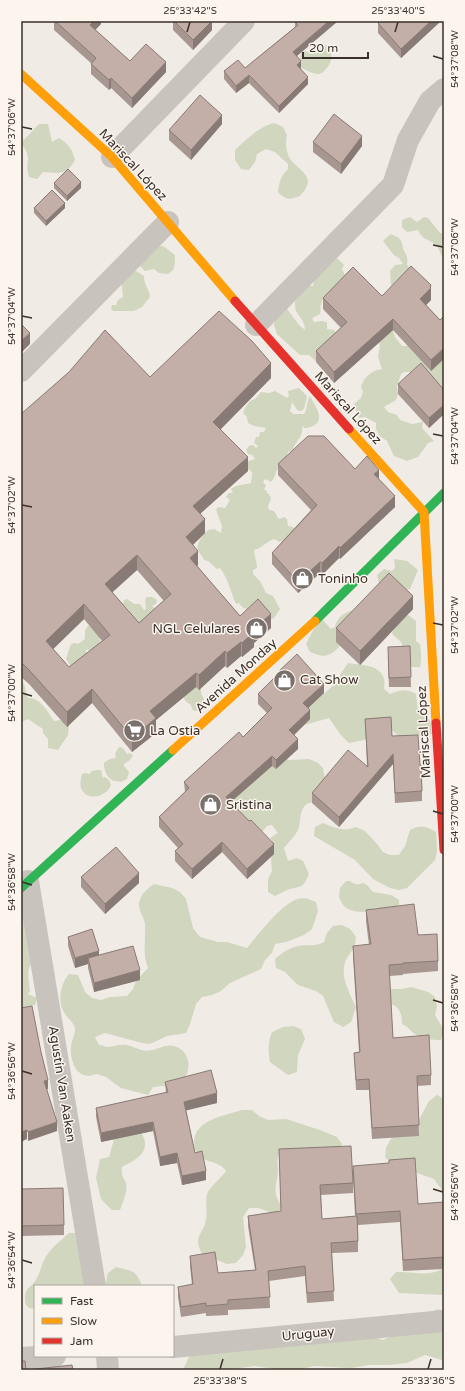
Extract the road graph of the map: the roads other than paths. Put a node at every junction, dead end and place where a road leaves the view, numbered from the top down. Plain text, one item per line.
1 (244, 21) edge
2 (21, 74) edge
3 (444, 89) edge
4 (112, 157) junction
5 (168, 222) junction
6 (256, 324) junction
7 (21, 372) edge
8 (444, 493) edge
9 (424, 512) junction
10 (444, 850) edge
11 (24, 885) edge
12 (95, 1285) edge
13 (444, 1321) edge
14 (174, 1347) edge
15 (38, 1357) edge
16 (107, 1357) edge
17 (21, 1358) edge
18 (108, 1370) edge

1 - 4 street
2 - 4 street, Mariscal López
3 - 6 street
4 - 5 street, Mariscal López
5 - 6 street, Mariscal López
5 - 7 street
6 - 9 street, Mariscal López
8 - 9 street, Avenida Monday
9 - 10 street, Mariscal López
9 - 11 street, Avenida Monday
11 - 12 street, Agustín Van Aaken
13 - 14 street, Uruguay
15 - 17 street
16 - 18 street

